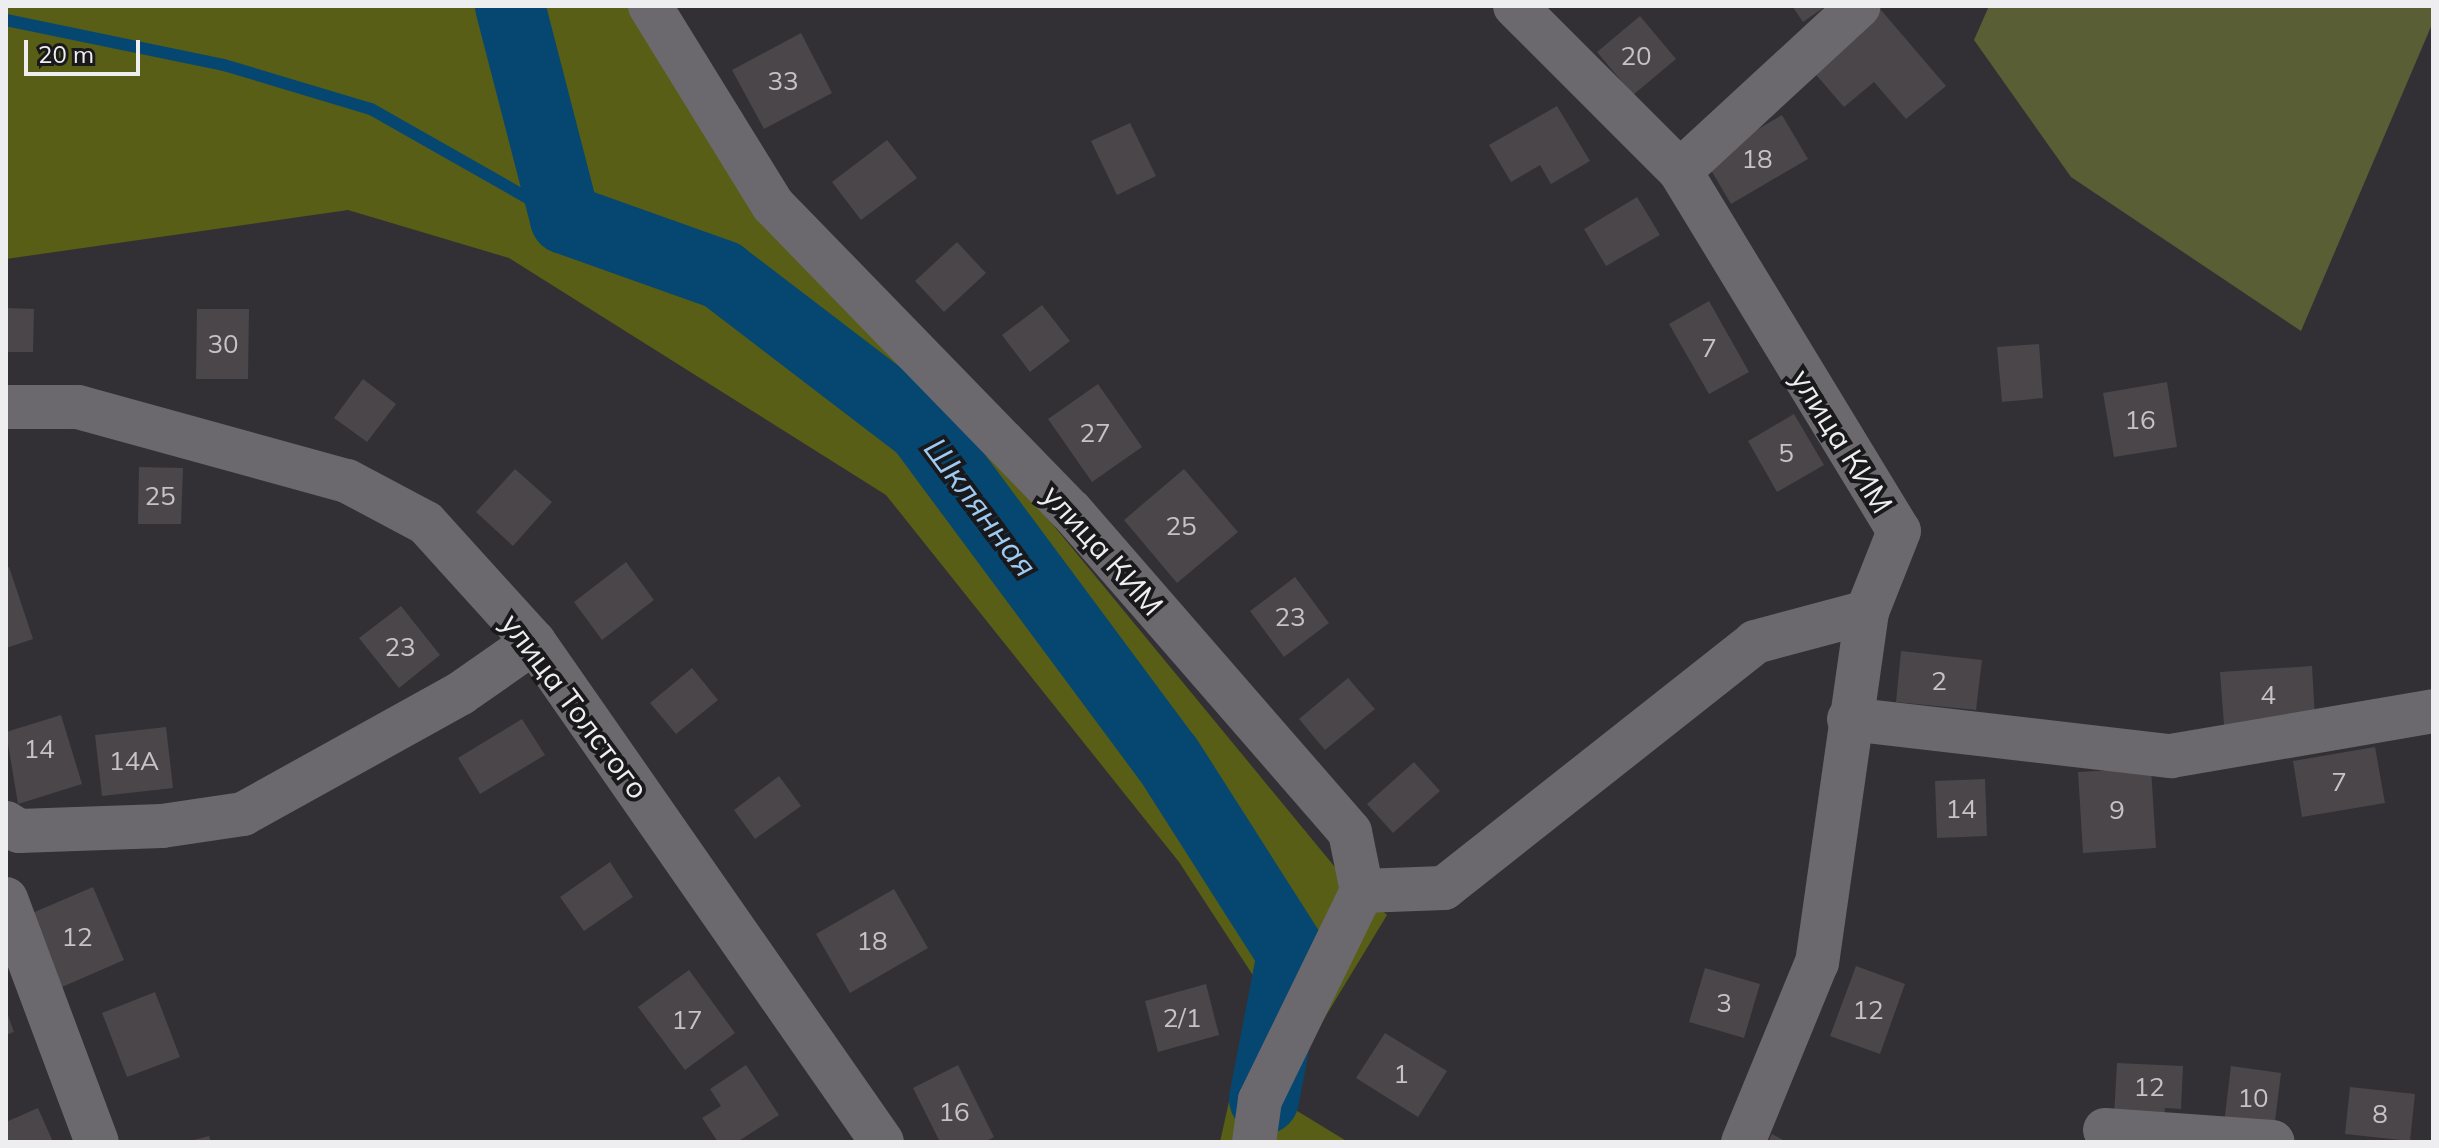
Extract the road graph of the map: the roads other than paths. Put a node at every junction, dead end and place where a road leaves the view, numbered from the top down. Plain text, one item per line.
1 (650, 6) edge
2 (1515, 6) edge
3 (1859, 6) edge
4 (1680, 171) junction
5 (6, 407) edge
6 (1867, 612) junction
7 (534, 642) junction
8 (2433, 711) edge
9 (1849, 719) junction
10 (6, 823) edge
11 (1362, 891) junction
12 (6, 899) edge
13 (2105, 1130) dead end
14 (97, 1142) edge
15 (882, 1142) edge
16 (1254, 1142) edge
17 (1743, 1142) edge
18 (2273, 1142) edge

1 - 11 street, улица КИМ
2 - 4 street, улица КИМ
3 - 4 street
4 - 6 street, улица КИМ
5 - 7 street, улица Толстого
6 - 9 street, улица КИМ
6 - 11 street
7 - 10 street
7 - 15 street, улица Толстого
8 - 9 street
9 - 17 street, улица КИМ
11 - 16 street
12 - 14 street
13 - 18 street

